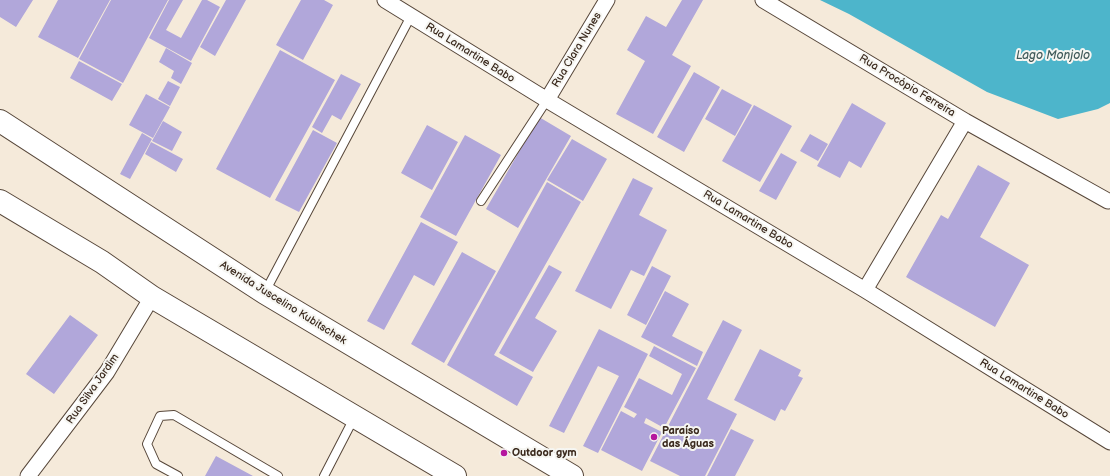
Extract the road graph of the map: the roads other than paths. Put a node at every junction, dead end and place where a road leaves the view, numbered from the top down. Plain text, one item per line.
1 (385, 0) edge
2 (607, 0) edge
3 (763, 0) edge
4 (411, 16) junction
5 (547, 100) junction
6 (0, 121) edge
7 (965, 121) junction
8 (0, 201) edge
9 (1108, 201) dead end
10 (481, 202) dead end
11 (865, 290) junction
12 (265, 293) junction
13 (152, 297) junction
14 (355, 416) junction
15 (1110, 442) edge
16 (28, 476) edge
17 (178, 476) edge
18 (278, 476) edge
19 (324, 476) edge
20 (455, 476) edge
21 (572, 476) edge

1 - 4 street, Rua Lamartine Babo
2 - 5 street, Rua Clara Nunes
3 - 7 street, Rua Procópio Ferreira
4 - 5 street, Rua Lamartine Babo
4 - 12 lane
5 - 10 lane
5 - 11 street, Rua Lamartine Babo
6 - 12 main road, Avenida Juscelino Kubitschek
7 - 9 street
7 - 11 street, Rua Procópio Ferreira
8 - 13 main road
11 - 15 street, Rua Lamartine Babo
12 - 21 main road, Avenida Juscelino Kubitschek
13 - 14 main road
13 - 16 street, Rua Silva Jardim
14 - 19 lane
14 - 20 main road
17 - 18 lane

